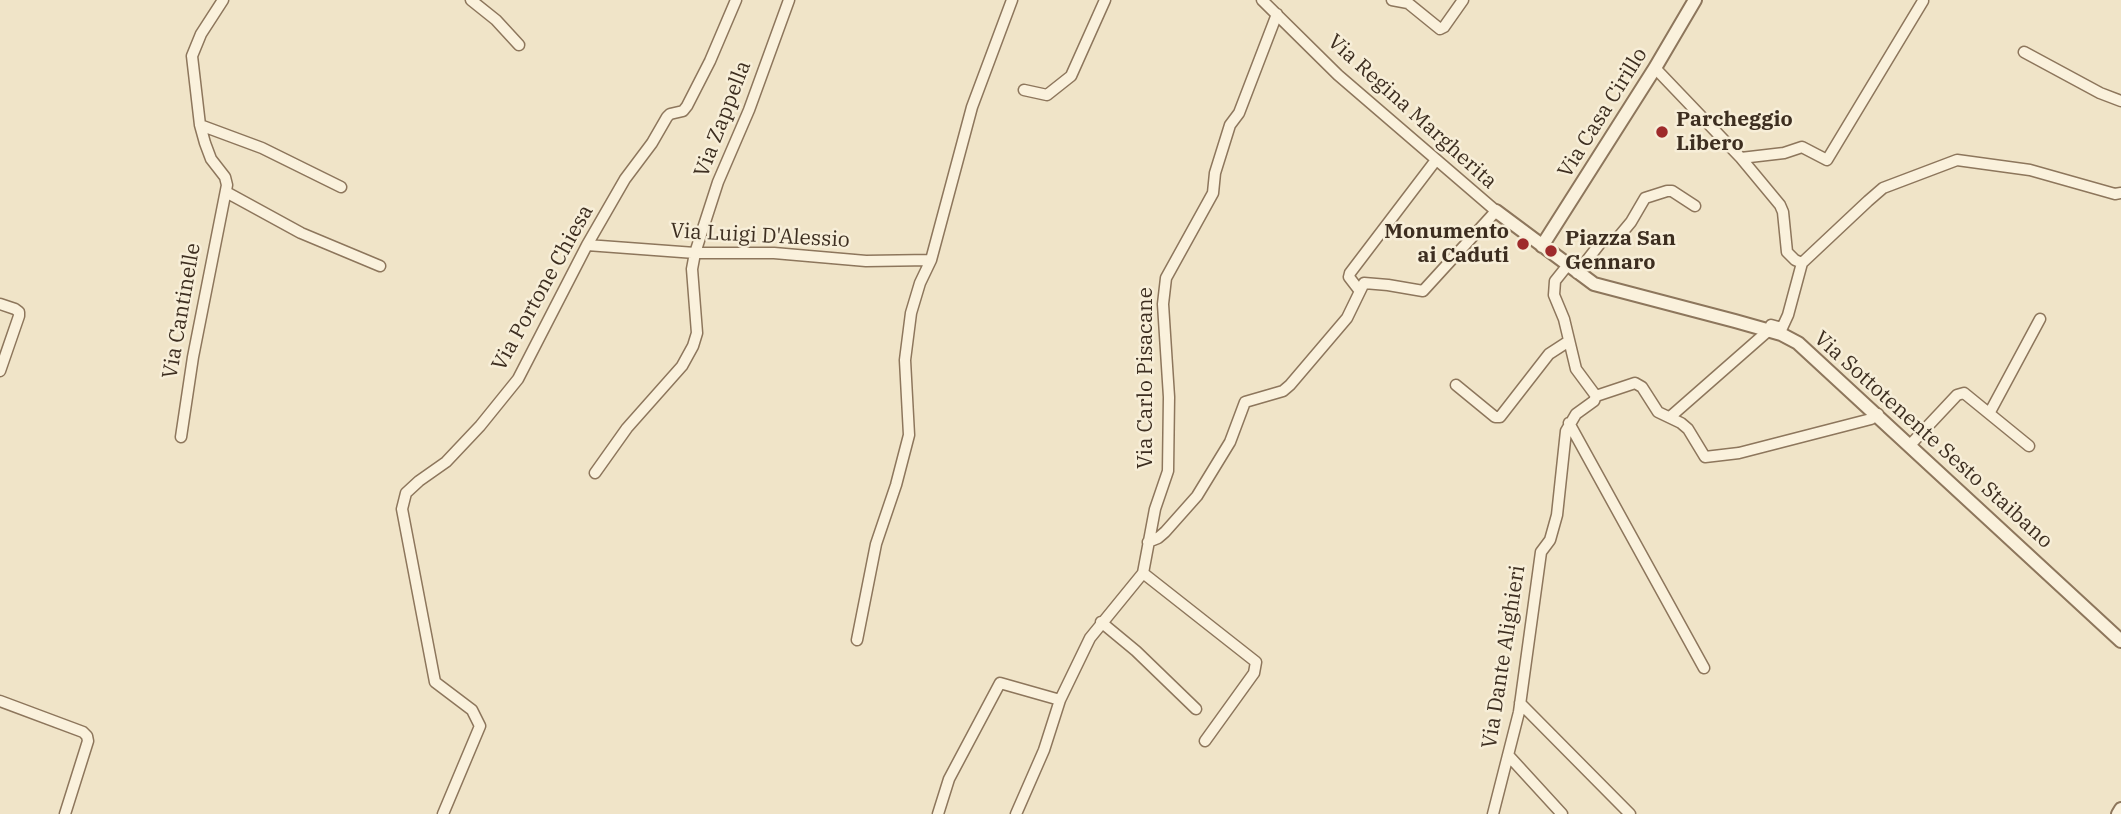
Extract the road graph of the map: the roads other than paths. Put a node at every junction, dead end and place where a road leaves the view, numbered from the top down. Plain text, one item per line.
1 (223, 0) edge
2 (471, 0) edge
3 (736, 0) edge
4 (789, 0) edge
5 (1012, 0) edge
6 (1104, 0) edge
7 (1262, 0) edge
8 (1392, 0) edge
9 (1463, 0) edge
10 (1695, 0) edge
11 (1923, 1) edge
12 (1277, 14) junction
13 (519, 45) dead end
14 (2024, 52) dead end
15 (1655, 68) junction
16 (1024, 90) dead end
17 (2121, 101) edge
18 (200, 125) junction
19 (1741, 158) junction
20 (1436, 160) junction
21 (341, 187) dead end
22 (226, 192) junction
23 (2121, 193) edge
24 (1695, 206) dead end
25 (1496, 211) junction
26 (587, 245) junction
27 (1542, 246) junction
28 (695, 253) junction
29 (931, 260) junction
30 (1802, 263) junction
31 (380, 265) dead end
32 (1572, 269) junction
33 (1359, 290) junction
34 (0, 304) edge
35 (1708, 315) junction
36 (2040, 319) dead end
37 (1768, 331) junction
38 (1569, 341) junction
39 (0, 370) edge
40 (1456, 384) dead end
41 (1596, 396) junction
42 (1990, 412) junction
43 (1878, 415) junction
44 (1670, 417) junction
45 (1569, 423) junction
46 (181, 437) dead end
47 (1911, 444) junction
48 (2029, 446) dead end
49 (595, 473) dead end
50 (1148, 542) junction
51 (1143, 573) junction
52 (1101, 622) junction
53 (857, 640) dead end
54 (2121, 640) edge
55 (1704, 668) dead end
56 (1060, 700) junction
57 (0, 701) edge
58 (1520, 703) junction
59 (1196, 709) dead end
60 (1205, 741) dead end
61 (1508, 755) junction
62 (2121, 809) edge
63 (65, 814) edge
64 (443, 814) edge
65 (938, 814) edge
66 (1016, 814) edge
67 (1493, 814) edge
68 (1562, 814) edge
69 (1630, 814) edge
70 (2118, 814) edge

1 - 18 street
2 - 13 street
3 - 26 street, Via Portone Chiesa
4 - 28 street, Via Zappella
5 - 29 street
6 - 16 street
7 - 12 street, Via Regina Margherita
8 - 9 street
10 - 15 street, Via Casa Cirillo
11 - 19 street
12 - 20 street, Via Regina Margherita
12 - 50 street, Via Carlo Pisacane
14 - 17 street
15 - 19 street
15 - 27 street, Via Casa Cirillo
18 - 21 street
18 - 22 street
19 - 30 street
20 - 25 street, Via Regina Margherita
20 - 33 street
22 - 31 street
22 - 46 street, Via Cantinelle
23 - 30 street
24 - 32 street
25 - 27 street, Via Regina Margherita
25 - 33 street
26 - 28 street, Via Luigi D'Alessio
26 - 64 street, Via Portone Chiesa
27 - 32 street, Via Sottotenente Sesto Staibano
28 - 29 street, Via Luigi D'Alessio
28 - 49 street, Via Zappella
29 - 53 street
30 - 35 street
32 - 35 street, Via Sottotenente Sesto Staibano
32 - 38 street
33 - 50 street
34 - 39 street
35 - 37 street, Via Sottotenente Sesto Staibano
36 - 42 street
37 - 43 street, Via Sottotenente Sesto Staibano
37 - 44 street
38 - 40 street
38 - 41 street
41 - 44 street
41 - 45 street
42 - 47 street
42 - 48 street
43 - 44 street
43 - 47 street, Via Sottotenente Sesto Staibano
45 - 55 street
45 - 58 street, Via Dante Alighieri
47 - 54 street, Via Sottotenente Sesto Staibano
50 - 51 street, Via Carlo Pisacane
51 - 52 street, Via Carlo Pisacane
51 - 60 street
52 - 56 street, Via Carlo Pisacane
52 - 59 street
56 - 65 street
56 - 66 street, Via Carlo Pisacane
57 - 63 street
58 - 61 street, Via Dante Alighieri
58 - 69 street
61 - 67 street, Via Dante Alighieri
61 - 68 street
62 - 70 street

